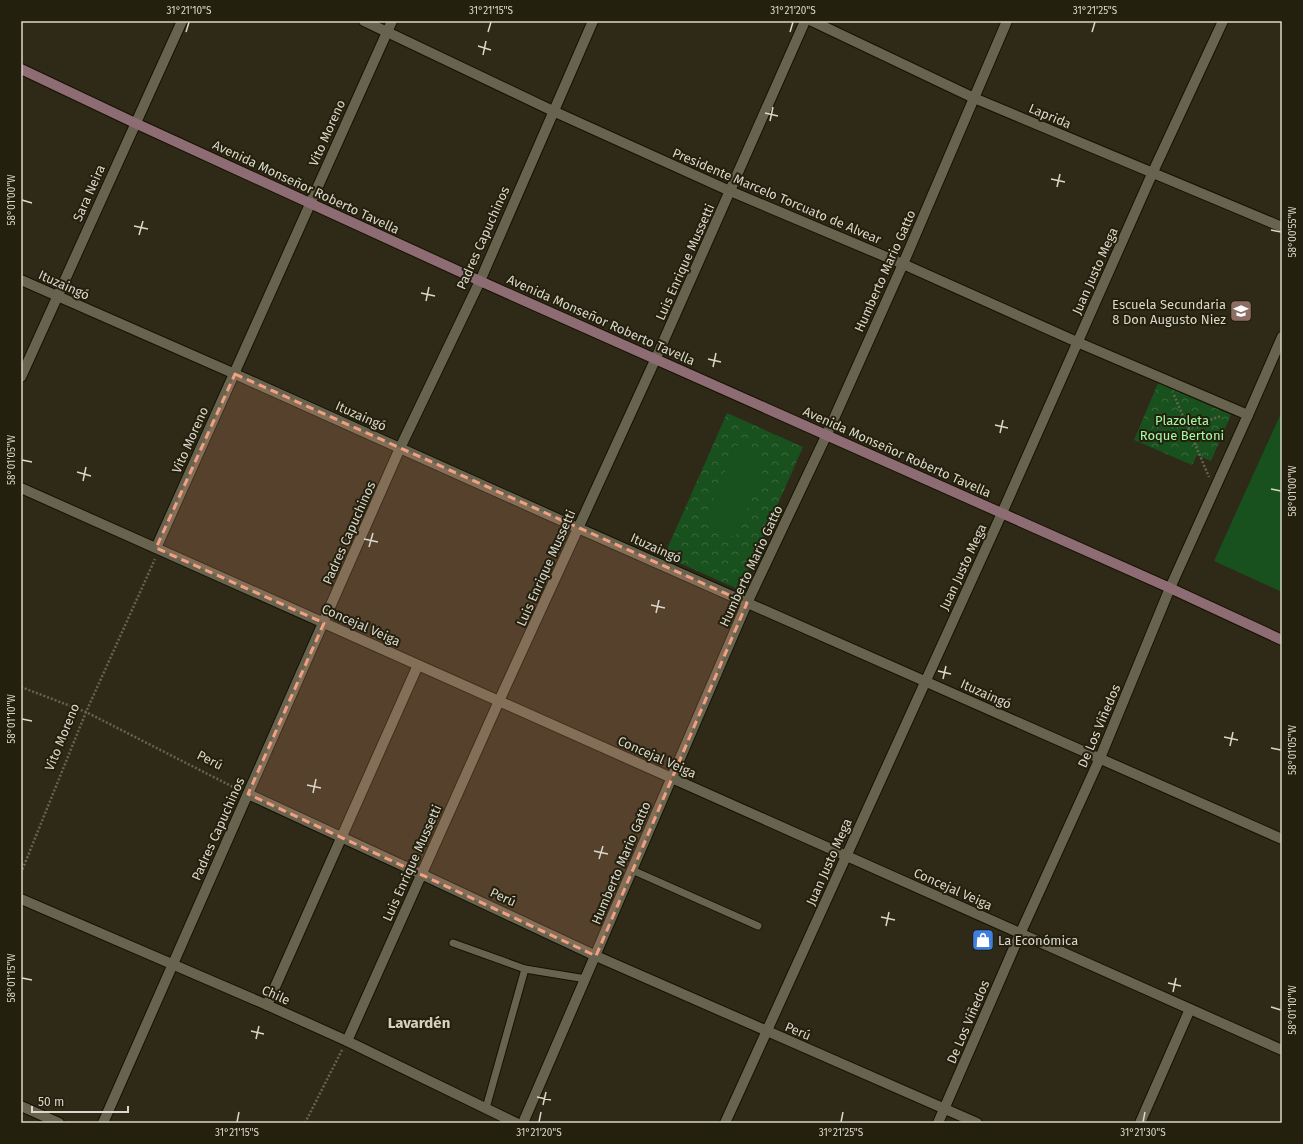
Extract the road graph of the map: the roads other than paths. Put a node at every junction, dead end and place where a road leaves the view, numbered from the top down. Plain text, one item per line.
1 (182, 21) edge
2 (364, 21) edge
3 (392, 21) edge
4 (593, 21) edge
5 (806, 21) edge
6 (812, 21) edge
7 (1007, 21) edge
8 (1223, 21) edge
9 (387, 32) junction
10 (21, 69) edge
11 (974, 98) junction
12 (553, 111) junction
13 (135, 123) junction
14 (1152, 174) junction
15 (730, 191) junction
16 (310, 203) junction
17 (1282, 227) edge
18 (902, 264) junction
19 (21, 280) edge
20 (480, 281) junction
21 (57, 296) junction
22 (1282, 337) edge
23 (1077, 342) junction
24 (656, 358) junction
25 (235, 374) junction
26 (21, 377) edge
27 (1248, 415) junction
28 (827, 434) junction
29 (400, 448) junction
30 (21, 488) edge
31 (1002, 513) junction
32 (578, 528) junction
33 (156, 548) junction
34 (1170, 588) junction
35 (747, 603) junction
36 (324, 623) junction
37 (1282, 640) edge
38 (418, 665) junction
39 (925, 681) junction
40 (499, 702) junction
41 (1100, 758) junction
42 (671, 778) junction
43 (248, 794) junction
44 (341, 837) junction
45 (1282, 839) edge
46 (846, 856) junction
47 (632, 870) junction
48 (421, 874) junction
49 (21, 900) edge
50 (758, 926) dead end
51 (1020, 934) junction
52 (453, 943) dead end
53 (596, 956) junction
54 (173, 964) junction
55 (525, 969) junction
56 (586, 979) junction
57 (267, 1004) junction
58 (1190, 1009) junction
59 (767, 1031) junction
60 (347, 1041) junction
61 (1282, 1050) edge
62 (21, 1106) edge
63 (486, 1108) junction
64 (945, 1108) junction
65 (59, 1123) edge
66 (103, 1123) edge
67 (516, 1123) edge
68 (523, 1123) edge
69 (725, 1123) edge
70 (938, 1123) edge
71 (978, 1123) edge
72 (1140, 1123) edge

1 - 13 street, Sara Neira
2 - 9 street, Presidente Marcelo Torcuato de Alvear
3 - 9 street, Vito Moreno
4 - 12 street, Padres Capuchinos
5 - 15 street, Luis Enrique Mussetti
6 - 11 street, Laprida
7 - 11 street, Humberto Mario Gatto
8 - 14 street, Juan Justo Mega
9 - 12 street, Presidente Marcelo Torcuato de Alvear
9 - 16 street, Vito Moreno
10 - 13 main road, Avenida Monseñor Roberto Tavella
11 - 14 street, Laprida
11 - 18 street, Humberto Mario Gatto
12 - 15 street, Presidente Marcelo Torcuato de Alvear
12 - 20 street, Padres Capuchinos
13 - 16 main road, Avenida Monseñor Roberto Tavella
13 - 21 street, Sara Neira
14 - 17 street, Laprida
14 - 23 street, Juan Justo Mega
15 - 18 street, Presidente Marcelo Torcuato de Alvear
15 - 24 street, Luis Enrique Mussetti
16 - 20 main road, Avenida Monseñor Roberto Tavella
16 - 25 street, Vito Moreno
18 - 23 street, Presidente Marcelo Torcuato de Alvear
18 - 28 street, Humberto Mario Gatto
19 - 21 street, Ituzaingó
20 - 24 main road, Avenida Monseñor Roberto Tavella
20 - 29 street, Padres Capuchinos
21 - 25 street, Ituzaingó
21 - 26 street, Sara Neira
22 - 27 street, De Los Viñedos
23 - 27 street, Presidente Marcelo Torcuato de Alvear
23 - 31 street, Juan Justo Mega
24 - 28 main road, Avenida Monseñor Roberto Tavella
24 - 32 street, Luis Enrique Mussetti
25 - 29 street, Ituzaingó
25 - 33 street, Vito Moreno
27 - 34 street, De Los Viñedos
28 - 31 main road, Avenida Monseñor Roberto Tavella
28 - 35 street, Humberto Mario Gatto
29 - 32 street, Ituzaingó
29 - 36 street, Padres Capuchinos
30 - 33 street, Concejal Veiga
31 - 34 main road, Avenida Monseñor Roberto Tavella
31 - 39 street, Juan Justo Mega
32 - 35 street, Ituzaingó
32 - 40 street, Luis Enrique Mussetti
33 - 36 street, Concejal Veiga
34 - 37 main road, Avenida Monseñor Roberto Tavella
34 - 41 street, De Los Viñedos
35 - 39 street, Ituzaingó
35 - 42 street, Humberto Mario Gatto
36 - 38 street, Concejal Veiga
36 - 43 street, Padres Capuchinos
38 - 40 street, Concejal Veiga
38 - 44 street
39 - 41 street, Ituzaingó
39 - 46 street, Juan Justo Mega
40 - 42 street, Concejal Veiga
40 - 48 street, Luis Enrique Mussetti
41 - 45 street, Ituzaingó
41 - 51 street, De Los Viñedos
42 - 46 street, Concejal Veiga
42 - 47 street, Humberto Mario Gatto
43 - 44 street, Perú
43 - 54 street, Padres Capuchinos
44 - 48 street, Perú
44 - 57 street
46 - 51 street, Concejal Veiga
46 - 59 street, Juan Justo Mega
47 - 50 lane
47 - 53 street, Humberto Mario Gatto
48 - 53 street, Perú
48 - 60 street, Luis Enrique Mussetti
49 - 54 street, Chile
51 - 58 street, Concejal Veiga
51 - 64 street, De Los Viñedos
52 - 55 lane
53 - 56 street, Humberto Mario Gatto
53 - 59 street, Perú
54 - 57 street, Chile
54 - 66 street, Padres Capuchinos
55 - 56 lane
55 - 63 lane
56 - 68 street, Humberto Mario Gatto
57 - 60 street, Chile
58 - 61 street, Concejal Veiga
58 - 72 street
59 - 64 street, Perú
59 - 69 street, Juan Justo Mega
60 - 63 street, Chile
62 - 65 street
63 - 67 street, Chile
64 - 70 street, De Los Viñedos
64 - 71 street, Perú

